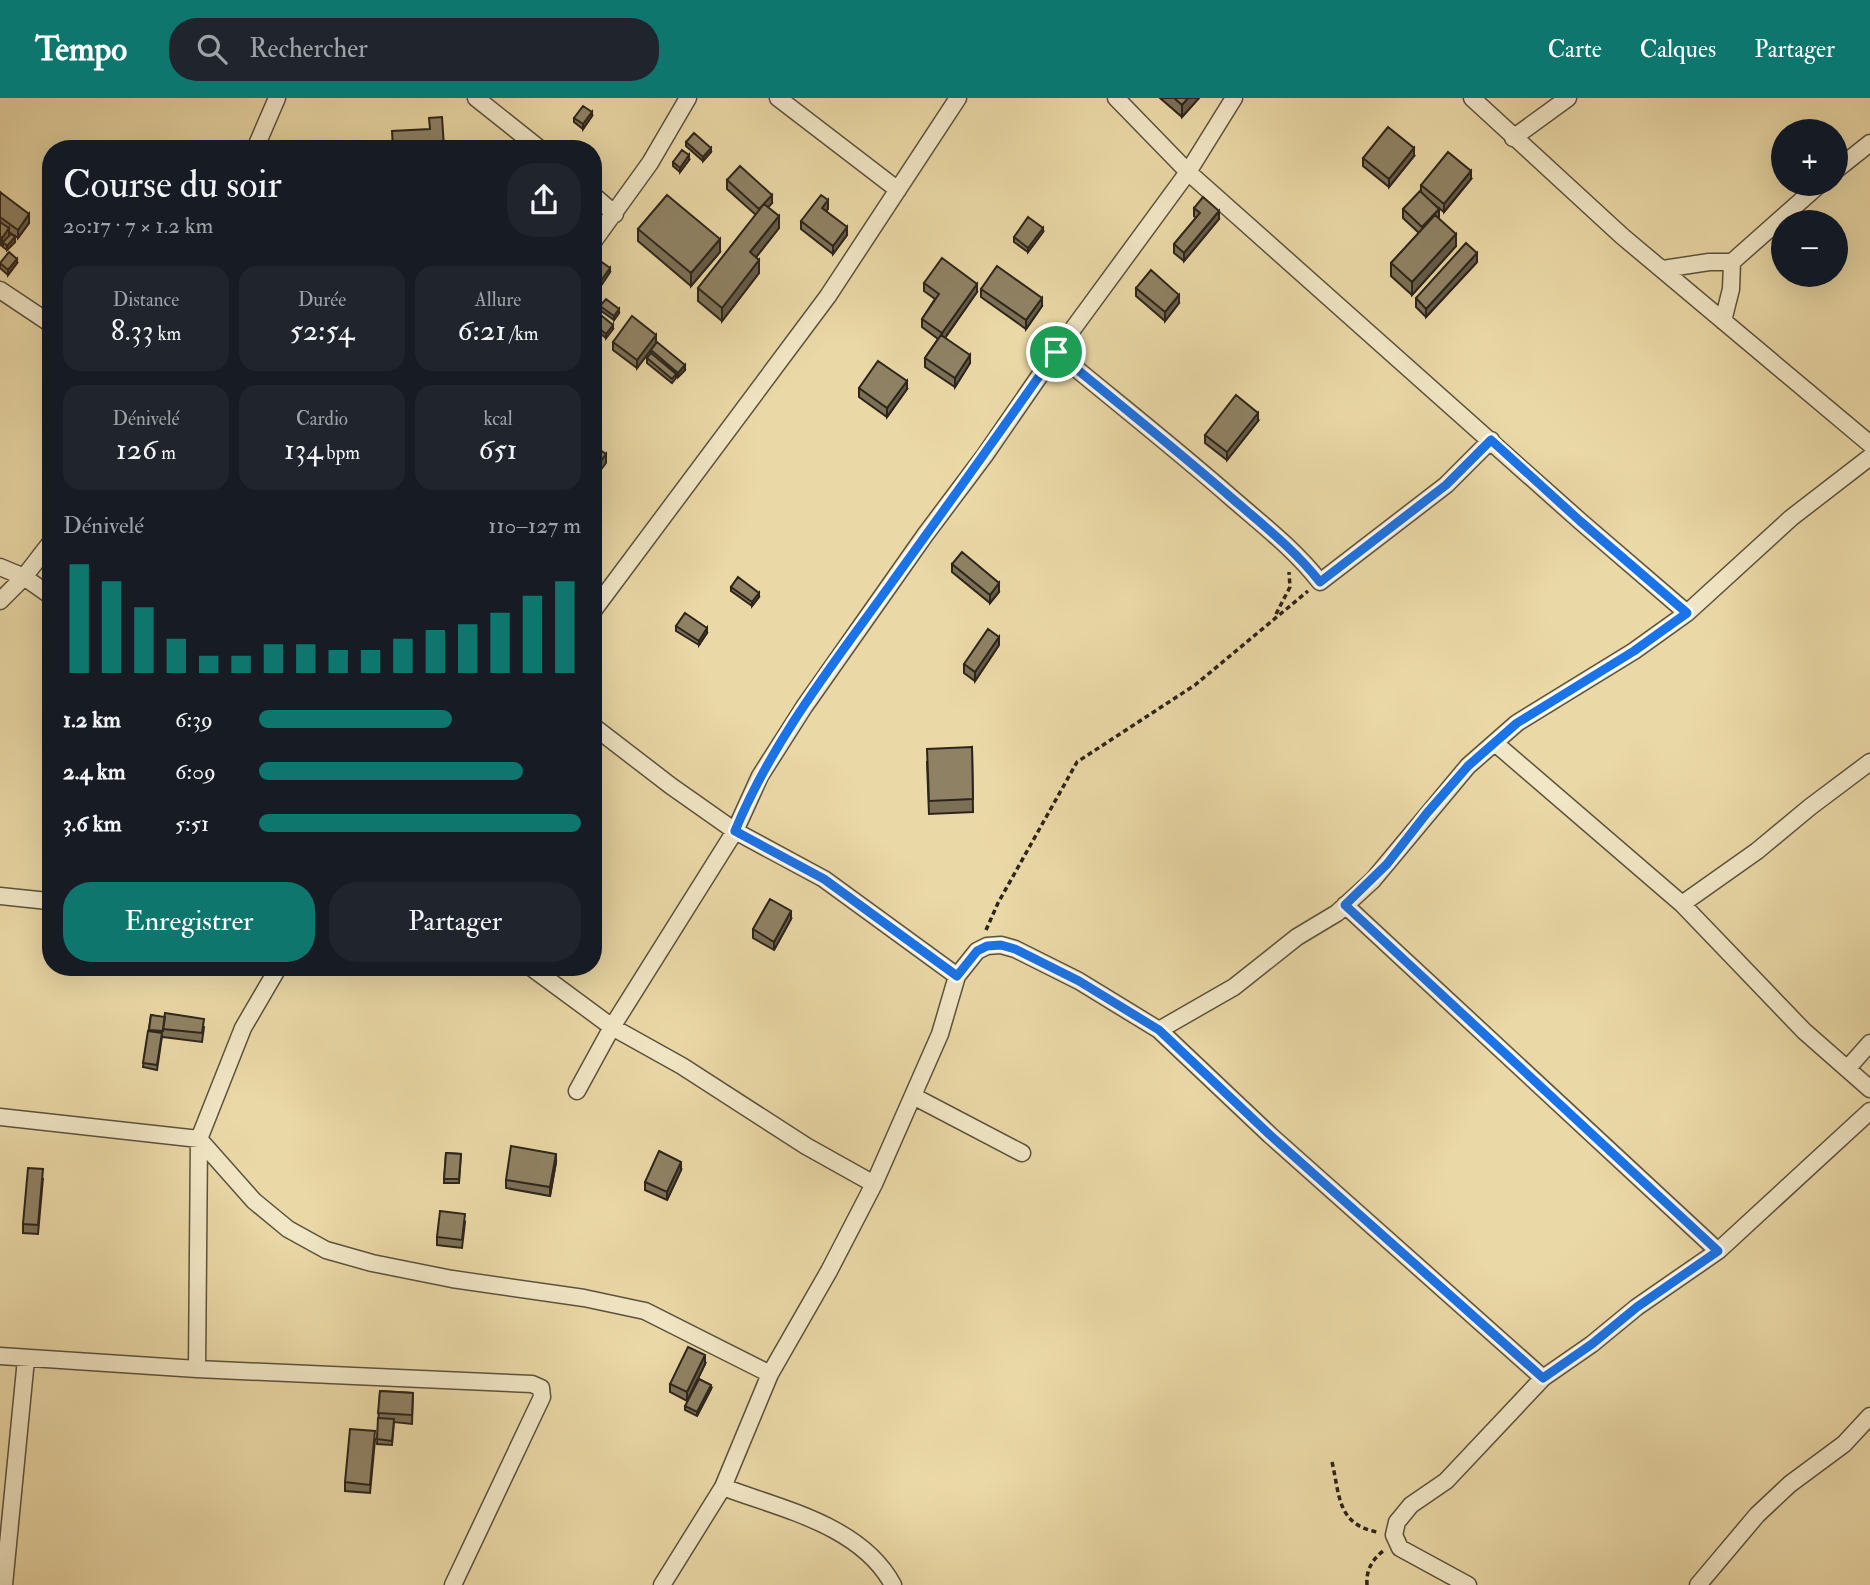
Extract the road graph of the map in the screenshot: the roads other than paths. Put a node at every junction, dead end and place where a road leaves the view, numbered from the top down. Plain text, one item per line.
1 (277, 98) edge
2 (476, 98) edge
3 (688, 98) edge
4 (778, 98) edge
5 (958, 98) edge
6 (1116, 98) edge
7 (1234, 98) edge
8 (1472, 98) edge
9 (1568, 98) edge
10 (1513, 138) junction
11 (259, 140) edge
12 (529, 140) edge
13 (1870, 143) edge
14 (1848, 160) edge
15 (1188, 172) junction
16 (898, 190) junction
17 (1806, 196) edge
18 (602, 203) edge
19 (615, 214) junction
20 (602, 231) edge
21 (1732, 262) junction
22 (1663, 269) junction
23 (0, 290) edge
24 (42, 318) edge
25 (1723, 321) junction
26 (1056, 352) junction
27 (1491, 440) junction
28 (1870, 444) edge
29 (1870, 457) edge
30 (42, 554) edge
31 (0, 567) edge
32 (24, 577) junction
33 (42, 590) edge
34 (602, 599) edge
35 (0, 601) edge
36 (1687, 613) junction
37 (602, 733) edge
38 (1495, 743) junction
39 (1867, 771) edge
40 (735, 831) junction
41 (0, 896) edge
42 (42, 900) edge
43 (1682, 904) junction
44 (1345, 905) junction
45 (273, 976) edge
46 (543, 976) edge
47 (957, 976) junction
48 (612, 1027) junction
49 (1159, 1030) junction
50 (1870, 1042) edge
51 (1847, 1069) junction
52 (1870, 1089) edge
53 (577, 1091) dead end
54 (913, 1096) junction
55 (1870, 1111) edge
56 (0, 1117) edge
57 (199, 1139) junction
58 (1022, 1153) dead end
59 (873, 1184) junction
60 (1718, 1251) junction
61 (0, 1356) edge
62 (26, 1359) junction
63 (197, 1369) junction
64 (770, 1374) junction
65 (1543, 1378) junction
66 (1870, 1416) edge
67 (723, 1487) junction
68 (4, 1585) edge
69 (453, 1585) edge
70 (662, 1585) edge
71 (892, 1585) edge
72 (1468, 1585) edge
73 (1698, 1585) edge

1 - 11 street
2 - 12 street
3 - 19 street
4 - 16 street
5 - 16 street
6 - 15 street
7 - 15 street
8 - 10 street
9 - 10 street
10 - 22 street
13 - 14 street
15 - 26 street
15 - 27 street
16 - 34 street
17 - 21 street
18 - 19 street
19 - 20 street
21 - 22 street
21 - 25 street
22 - 25 street
23 - 24 street
25 - 28 street
26 - 27 street
26 - 40 street
27 - 36 street
29 - 36 street
30 - 32 street
31 - 32 street
32 - 33 street
32 - 35 street
36 - 38 street
37 - 40 street
38 - 43 street
38 - 44 street
39 - 43 street
40 - 47 street
40 - 48 street
41 - 42 street
43 - 51 street
44 - 49 street
44 - 60 street
45 - 57 street
46 - 48 street
47 - 49 street
47 - 54 street
48 - 53 street
48 - 59 street
49 - 65 street
50 - 51 street
51 - 52 street
54 - 58 street
54 - 59 street
55 - 60 street
56 - 57 street
57 - 63 street
57 - 64 street
59 - 64 street
60 - 65 street
61 - 62 street
62 - 63 street
62 - 68 street
63 - 69 street
64 - 67 street
65 - 72 street
66 - 73 street
67 - 70 street
67 - 71 street

